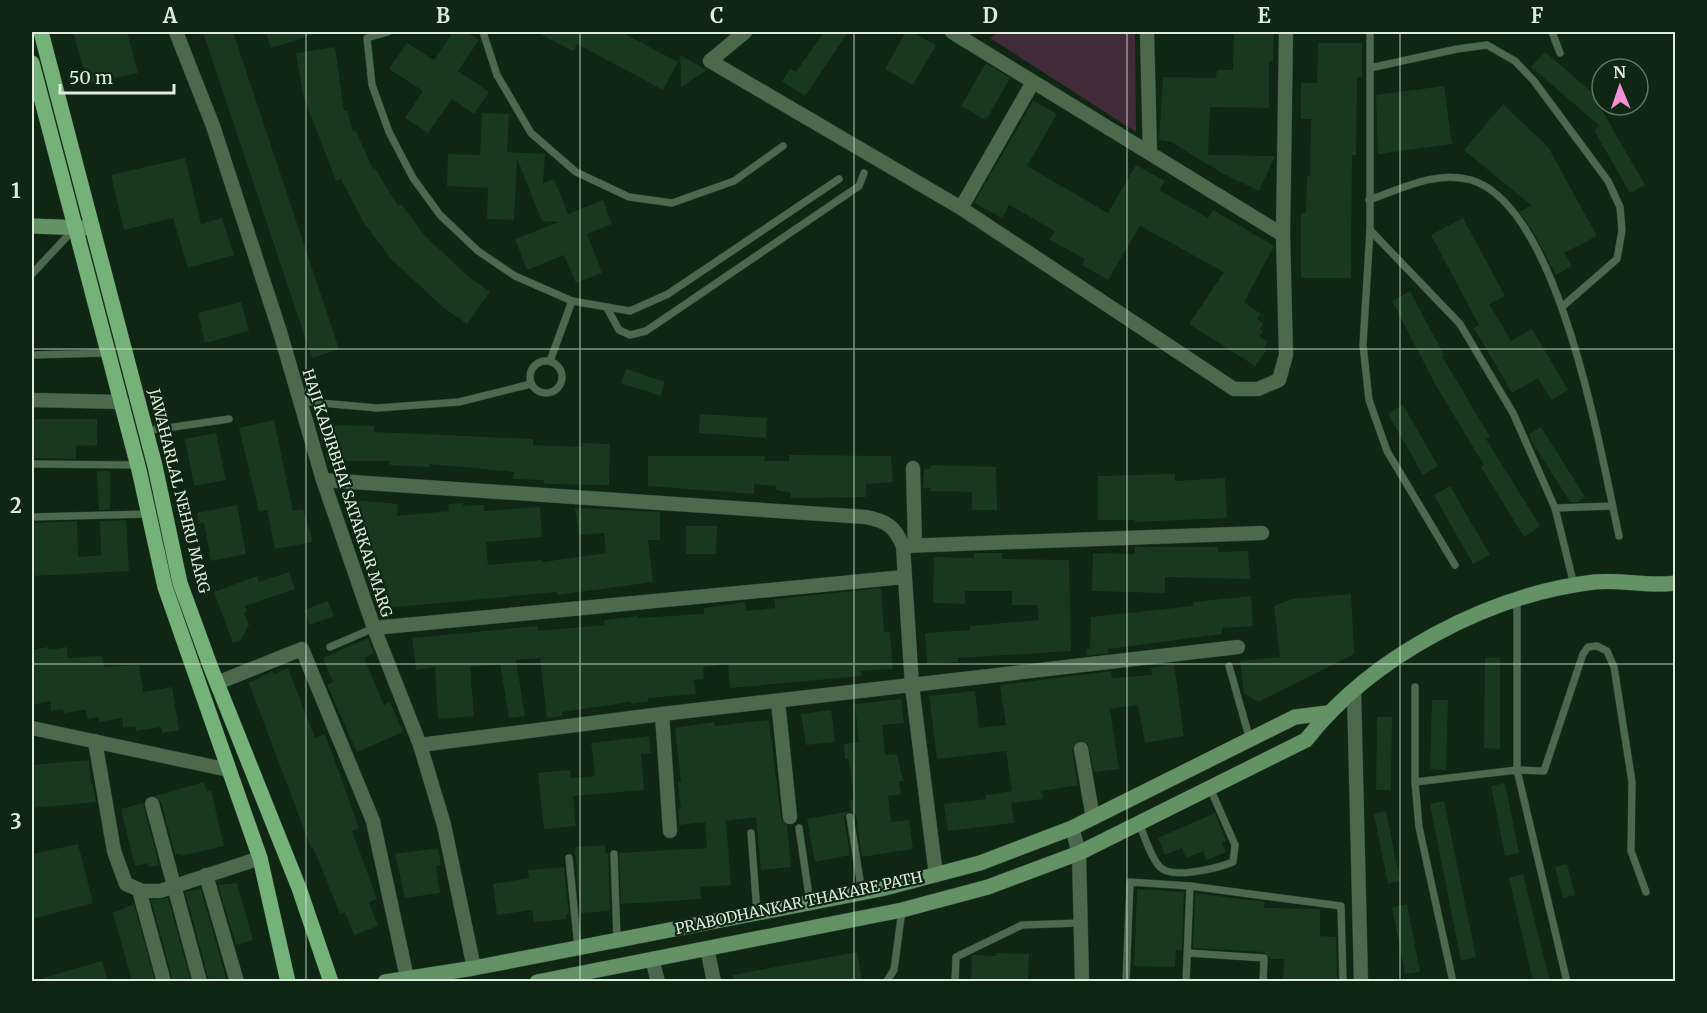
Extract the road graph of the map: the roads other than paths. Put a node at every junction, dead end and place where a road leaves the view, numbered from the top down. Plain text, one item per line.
1 (41, 32) edge
2 (176, 32) edge
3 (388, 32) edge
4 (483, 32) edge
5 (745, 32) edge
6 (952, 32) edge
7 (1147, 32) edge
8 (1286, 32) edge
9 (1370, 32) edge
10 (1552, 32) edge
11 (974, 36) edge
12 (1560, 53) dead end
13 (32, 63) edge
14 (1370, 68) junction
15 (1033, 82) junction
16 (783, 146) dead end
17 (1149, 153) junction
18 (864, 173) dead end
19 (839, 179) dead end
20 (1370, 200) junction
21 (960, 207) junction
22 (32, 226) edge
23 (75, 227) junction
24 (93, 228) junction
25 (1370, 230) junction
26 (1283, 235) junction
27 (32, 274) edge
28 (572, 301) junction
29 (1563, 306) junction
30 (607, 308) junction
31 (109, 353) junction
32 (32, 355) edge
33 (550, 361) junction
34 (531, 384) junction
35 (32, 400) edge
36 (298, 401) junction
37 (122, 402) junction
38 (229, 419) dead end
39 (146, 431) junction
40 (32, 464) edge
41 (138, 465) junction
42 (913, 468) dead end
43 (323, 480) junction
44 (1612, 506) junction
45 (1555, 508) junction
46 (148, 514) junction
47 (32, 517) edge
48 (1262, 533) dead end
49 (1619, 536) dead end
50 (909, 545) junction
51 (1455, 565) dead end
52 (904, 577) junction
53 (1676, 583) edge
54 (1574, 585) junction
55 (1517, 598) junction
56 (374, 628) junction
57 (330, 647) dead end
58 (1238, 647) dead end
59 (1229, 666) dead end
60 (195, 675) junction
61 (214, 675) junction
62 (912, 686) junction
63 (1415, 687) dead end
64 (1354, 691) junction
65 (778, 702) junction
66 (1327, 713) junction
67 (662, 714) junction
68 (32, 728) edge
69 (1250, 740) junction
70 (94, 741) junction
71 (420, 745) junction
72 (1081, 749) dead end
73 (229, 770) junction
74 (1517, 770) junction
75 (1415, 782) junction
76 (1210, 788) junction
77 (152, 804) dead end
78 (850, 817) dead end
79 (1093, 818) junction
80 (794, 822) joint
81 (1139, 824) junction
82 (1072, 828) junction
83 (670, 831) dead end
84 (751, 833) dead end
85 (1079, 853) junction
86 (614, 854) dead end
87 (260, 858) junction
88 (569, 858) dead end
89 (206, 875) junction
90 (936, 875) junction
91 (175, 886) junction
92 (1191, 886) junction
93 (139, 890) junction
94 (1646, 892) dead end
95 (862, 893) junction
96 (810, 903) junction
97 (902, 910) junction
98 (757, 913) junction
99 (1081, 923) junction
100 (617, 940) junction
101 (578, 948) junction
102 (707, 948) junction
103 (1188, 953) junction
104 (652, 959) junction
105 (474, 968) junction
106 (407, 978) junction
107 (567, 979) edge
108 (164, 981) edge
109 (200, 981) edge
110 (237, 981) edge
111 (288, 981) edge
112 (331, 981) edge
113 (385, 981) edge
114 (537, 981) edge
115 (658, 981) edge
116 (714, 981) edge
117 (886, 981) edge
118 (955, 981) edge
119 (1082, 981) edge
120 (1126, 981) edge
121 (1186, 981) edge
122 (1263, 981) edge
123 (1343, 981) edge
124 (1361, 981) edge
125 (1453, 981) edge
126 (1567, 981) edge

1 - 24 main road, JAWAHARLAL NEHRU MARG
2 - 36 street, HAJI KADIRBHAI SATARKAR MARG
3 - 28 lane
4 - 16 lane
5 - 21 street
6 - 11 street
7 - 17 street
8 - 26 street
9 - 14 lane
10 - 12 lane
11 - 15 street
13 - 23 main road
14 - 20 lane
14 - 29 lane
15 - 17 street
15 - 21 street
17 - 26 street
18 - 30 lane
19 - 30 lane
20 - 25 lane
20 - 29 lane
21 - 26 street
22 - 23 main road
23 - 24 main road
23 - 27 lane
23 - 31 main road
24 - 39 main road, JAWAHARLAL NEHRU MARG
25 - 45 lane
25 - 51 lane
28 - 30 lane
28 - 33 lane
29 - 44 lane
31 - 32 lane
31 - 37 main road
33 - 34 lane
33 - 34 lane
34 - 36 lane
35 - 37 street
36 - 43 street, HAJI KADIRBHAI SATARKAR MARG
37 - 41 main road
38 - 39 lane
39 - 61 main road, JAWAHARLAL NEHRU MARG
40 - 41 lane
41 - 46 main road
42 - 50 street
43 - 50 street
43 - 56 street, HAJI KADIRBHAI SATARKAR MARG
44 - 45 lane
44 - 49 lane
45 - 54 lane
46 - 47 lane
46 - 60 main road
48 - 50 street
50 - 52 street
52 - 56 street
52 - 62 street
53 - 54 main road, PRABODHANKAR THAKARE PATH
54 - 55 main road, PRABODHANKAR THAKARE PATH
55 - 64 main road, PRABODHANKAR THAKARE PATH
55 - 74 lane
56 - 57 lane
56 - 71 street, HAJI KADIRBHAI SATARKAR MARG
58 - 62 street
59 - 69 lane
60 - 61 main road
60 - 73 main road
61 - 106 street
61 - 112 main road, JAWAHARLAL NEHRU MARG
62 - 65 street
62 - 90 street
63 - 75 lane
64 - 66 main road, PRABODHANKAR THAKARE PATH
64 - 124 street
65 - 67 street
65 - 80 street
66 - 69 main road, PRABODHANKAR THAKARE PATH
66 - 76 main road, PRABODHANKAR THAKARE PATH
67 - 71 street
67 - 83 street
68 - 70 street
69 - 79 main road, PRABODHANKAR THAKARE PATH
70 - 73 street
70 - 93 street
71 - 105 street, HAJI KADIRBHAI SATARKAR MARG
72 - 79 street
73 - 87 main road
74 - 75 lane
74 - 94 lane
74 - 126 lane
75 - 125 lane
76 - 81 main road, PRABODHANKAR THAKARE PATH
76 - 81 lane
77 - 91 street
78 - 95 lane
79 - 82 main road, PRABODHANKAR THAKARE PATH
80 - 96 lane
81 - 85 main road, PRABODHANKAR THAKARE PATH
82 - 85 street
82 - 90 main road, PRABODHANKAR THAKARE PATH
84 - 98 lane
85 - 97 main road, PRABODHANKAR THAKARE PATH
85 - 99 street
86 - 100 lane
87 - 89 street
87 - 111 main road
88 - 101 lane
89 - 91 street
89 - 110 street
90 - 95 main road, PRABODHANKAR THAKARE PATH
91 - 93 street
91 - 109 street
92 - 103 lane
92 - 120 lane
92 - 123 lane
93 - 108 street
95 - 96 main road, PRABODHANKAR THAKARE PATH
96 - 98 main road, PRABODHANKAR THAKARE PATH
97 - 102 main road, PRABODHANKAR THAKARE PATH
97 - 117 lane
98 - 100 main road, PRABODHANKAR THAKARE PATH
99 - 118 lane
99 - 119 street
100 - 101 main road, PRABODHANKAR THAKARE PATH
101 - 105 main road, PRABODHANKAR THAKARE PATH
102 - 104 main road, PRABODHANKAR THAKARE PATH
102 - 116 street
103 - 121 lane
103 - 122 lane
104 - 107 main road, PRABODHANKAR THAKARE PATH
104 - 115 street
105 - 106 main road, PRABODHANKAR THAKARE PATH
106 - 113 main road, PRABODHANKAR THAKARE PATH
107 - 114 main road, PRABODHANKAR THAKARE PATH

